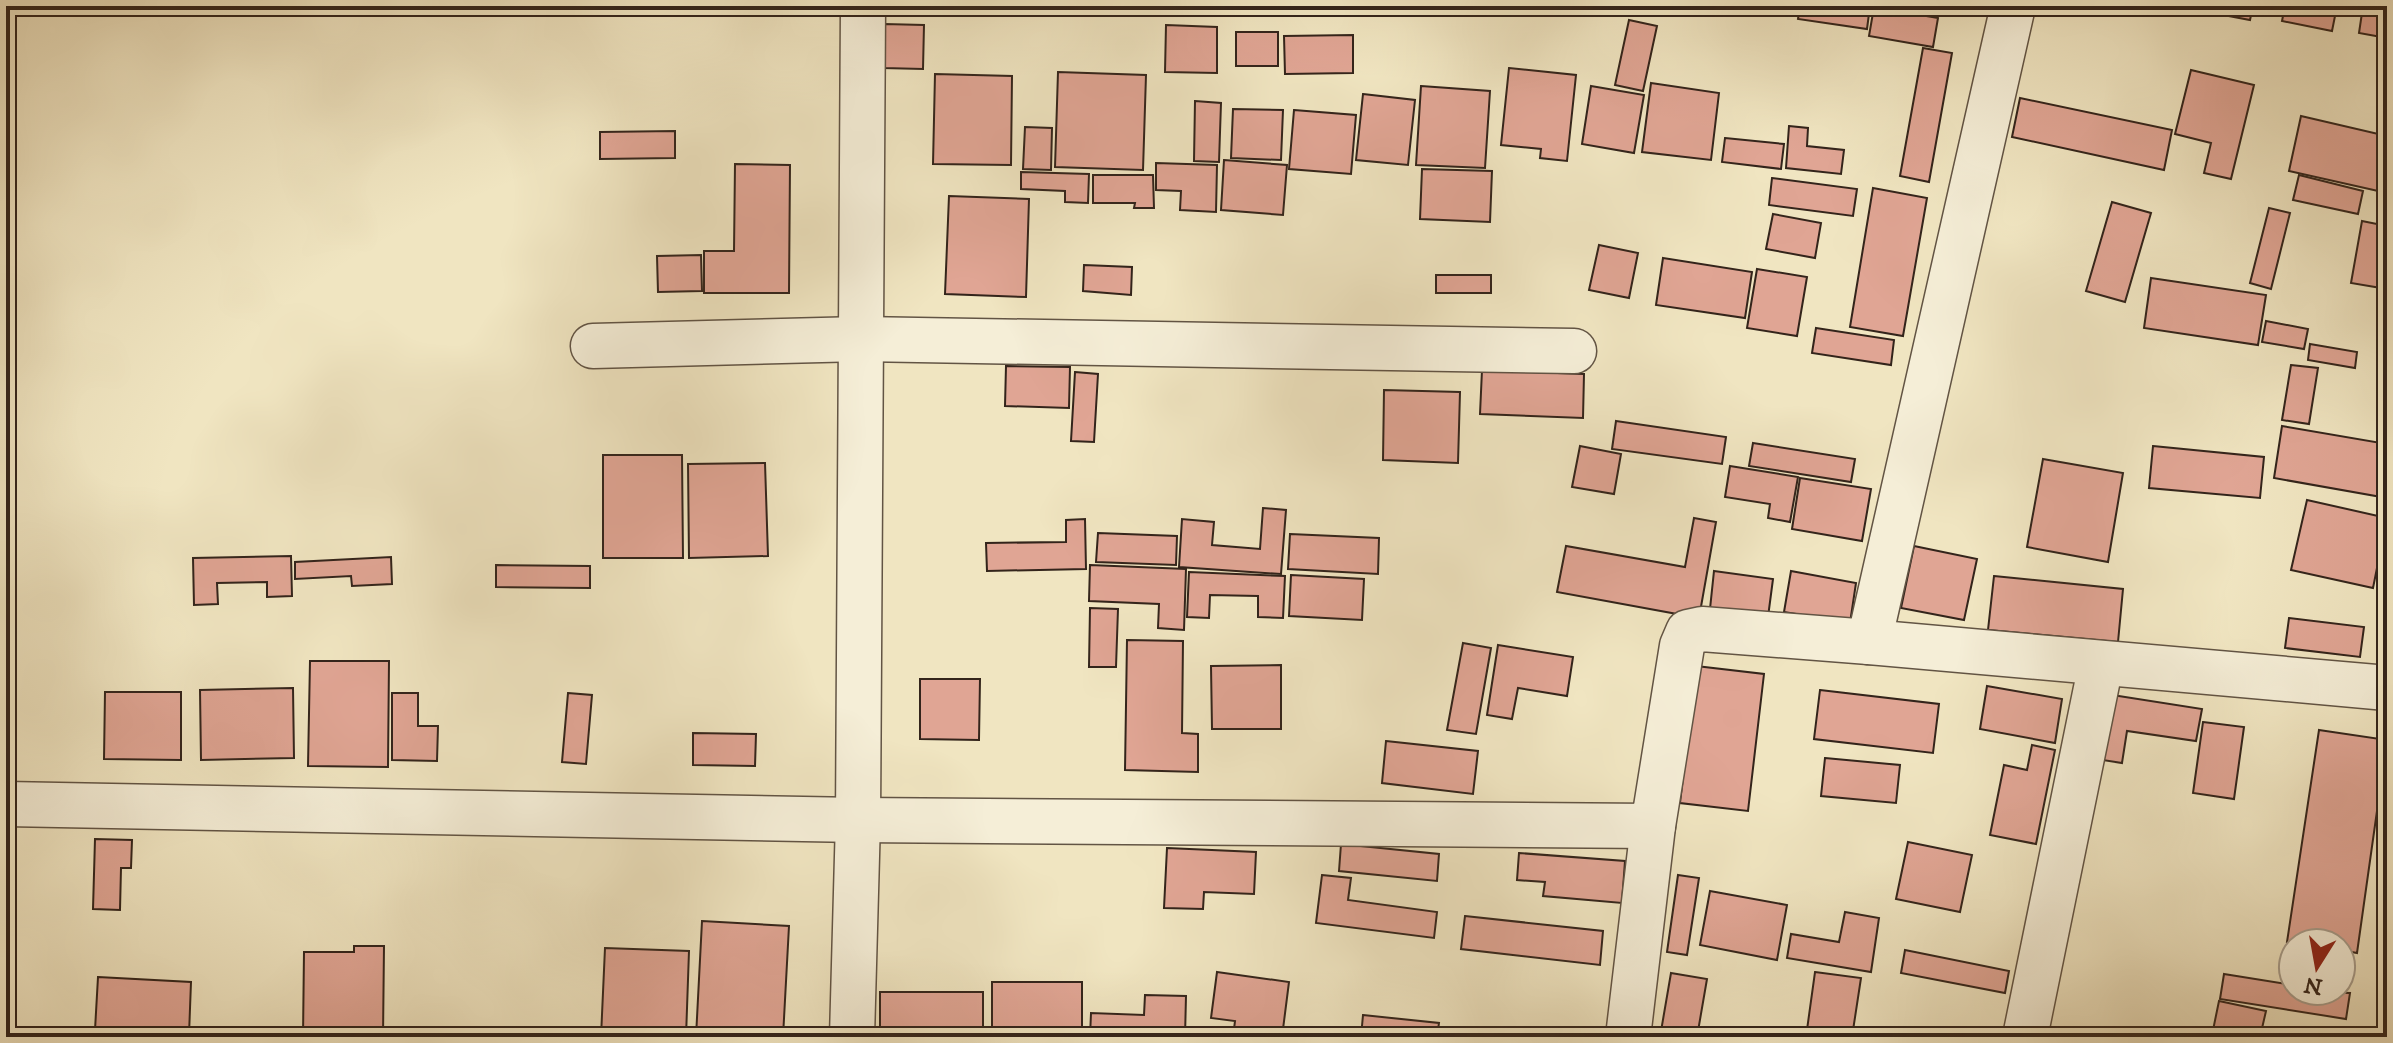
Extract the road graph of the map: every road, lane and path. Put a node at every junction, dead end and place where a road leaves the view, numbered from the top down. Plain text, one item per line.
1 (863, 6) edge
2 (2013, 6) edge
3 (861, 339) junction
4 (593, 346) dead end
5 (1574, 351) dead end
6 (1869, 642) junction
7 (2101, 664) junction
8 (2387, 688) edge
9 (6, 804) edge
10 (858, 820) junction
11 (1653, 826) junction
12 (852, 1037) edge
13 (1628, 1037) edge
14 (2025, 1037) edge

1 - 3 street
2 - 6 street
3 - 4 street
3 - 5 street
3 - 10 street
6 - 7 street
6 - 11 street
7 - 8 street
7 - 14 street
9 - 10 street
10 - 11 street
10 - 12 street
11 - 13 street

